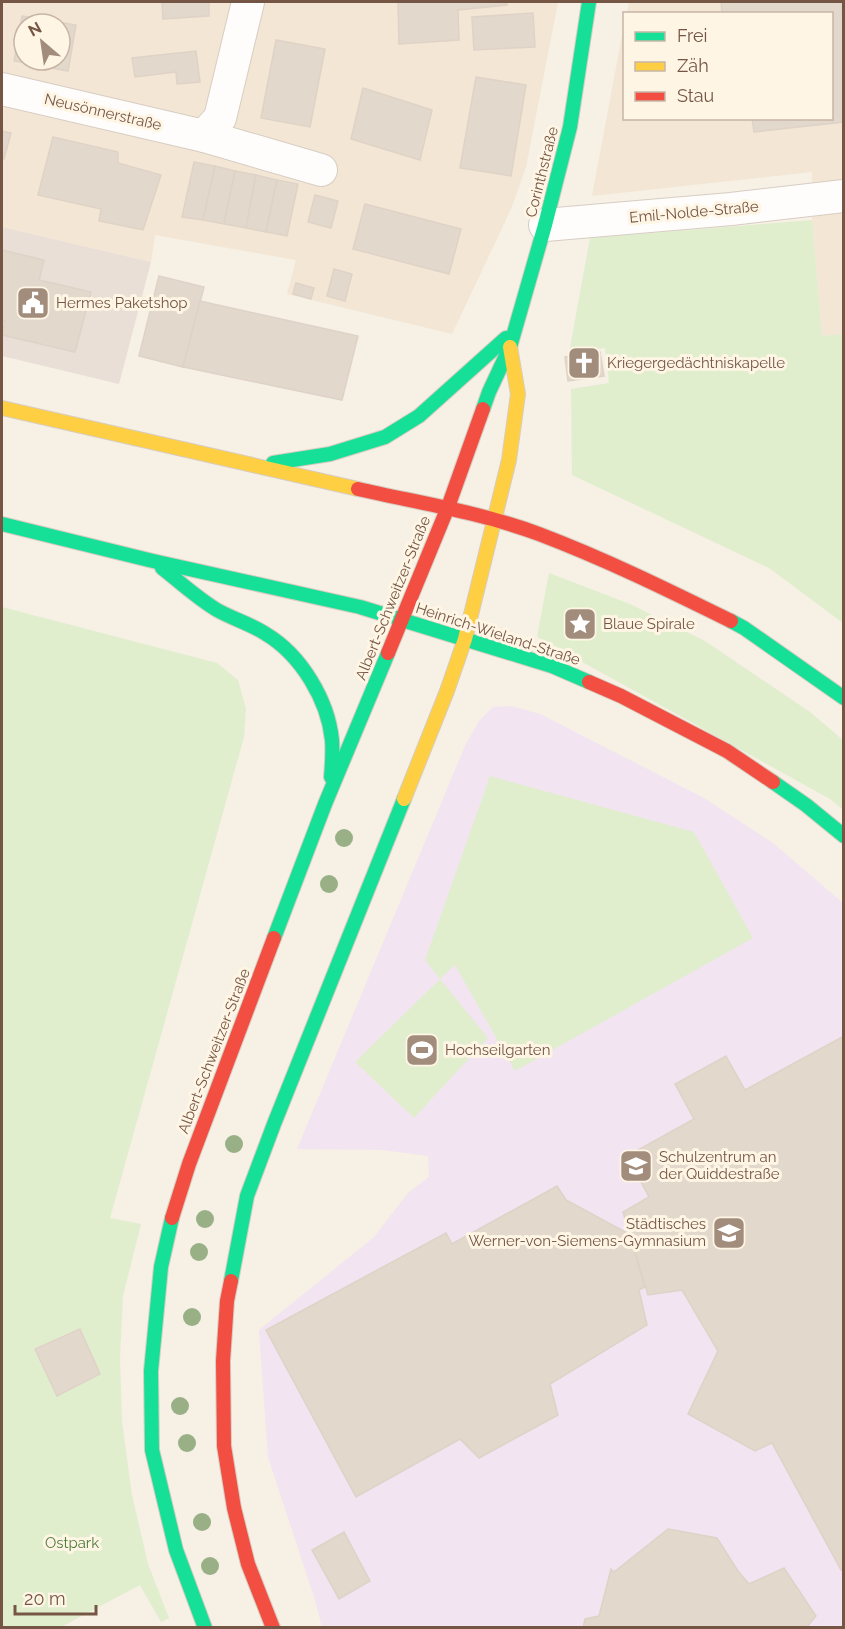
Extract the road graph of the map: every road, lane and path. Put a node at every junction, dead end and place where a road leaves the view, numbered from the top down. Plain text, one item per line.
1 (248, 2) edge
2 (590, 2) edge
3 (2, 89) edge
4 (204, 136) junction
5 (321, 170) dead end
6 (843, 196) edge
7 (545, 225) junction
8 (514, 331) junction
9 (510, 347) junction
10 (2, 408) edge
11 (253, 465) junction
12 (448, 507) junction
13 (495, 520) junction
14 (2, 524) edge
15 (153, 561) junction
16 (402, 620) junction
17 (465, 639) junction
18 (843, 698) edge
19 (325, 804) junction
20 (843, 836) edge
21 (205, 1628) edge
22 (273, 1628) edge

1 - 4 street
2 - 7 main road, Corinthstraße
3 - 4 street, Neusönnerstraße
4 - 5 street, Neusönnerstraße
6 - 7 street, Emil-Nolde-Straße
7 - 8 main road, Corinthstraße
8 - 9 main road, Corinthstraße
8 - 11 main road
9 - 12 main road, Corinthstraße
9 - 13 main road, Corinthstraße
10 - 11 main road
11 - 12 main road
12 - 13 main road
12 - 16 main road, Albert-Schweitzer-Straße
13 - 17 main road, Corinthstraße
13 - 18 main road
14 - 15 main road, Heinrich-Wieland-Straße
15 - 16 main road, Heinrich-Wieland-Straße
15 - 19 main road
16 - 17 main road, Heinrich-Wieland-Straße
16 - 19 main road, Albert-Schweitzer-Straße
17 - 20 main road, Heinrich-Wieland-Straße
17 - 22 main road
19 - 21 main road, Albert-Schweitzer-Straße

